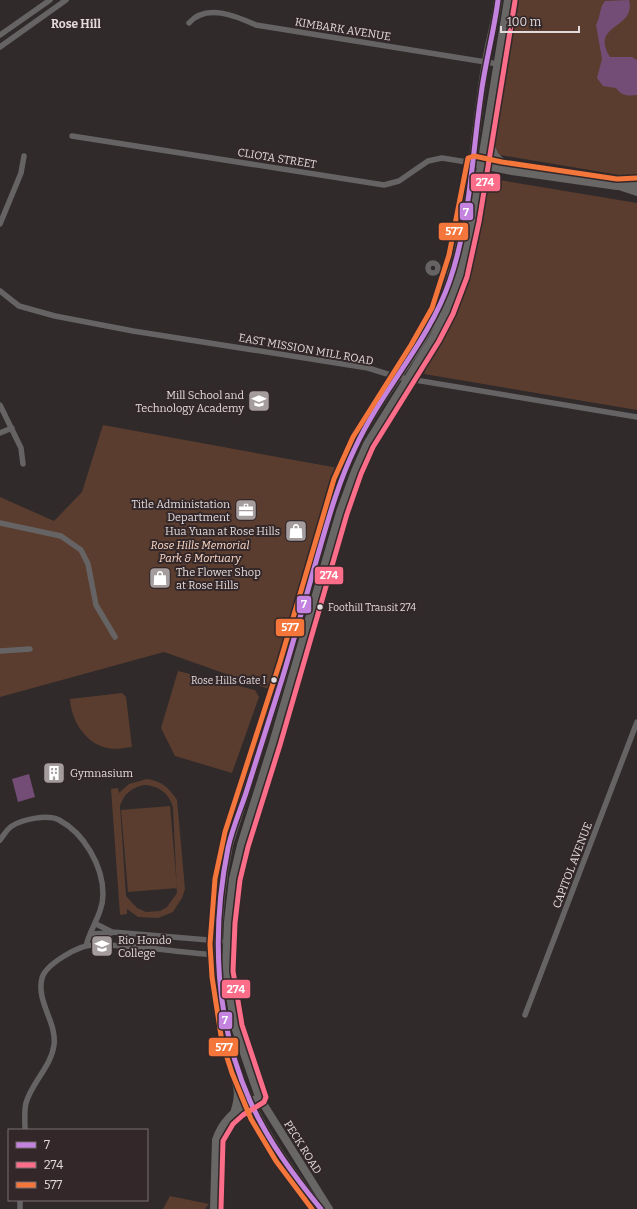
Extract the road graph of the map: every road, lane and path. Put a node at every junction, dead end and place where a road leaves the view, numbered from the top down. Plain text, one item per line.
1 (50, 0) edge
2 (66, 0) edge
3 (498, 0) edge
4 (508, 0) edge
5 (189, 23) dead end
6 (0, 36) edge
7 (0, 47) edge
8 (486, 62) junction
9 (498, 64) junction
10 (72, 136) dead end
11 (486, 136) junction
12 (24, 156) dead end
13 (477, 164) junction
14 (512, 171) junction
15 (637, 185) edge
16 (617, 186) junction
17 (637, 192) edge
18 (0, 224) edge
19 (441, 270) dead end
20 (456, 274) junction
21 (0, 291) edge
22 (397, 377) junction
23 (407, 379) junction
24 (0, 404) edge
25 (637, 417) edge
26 (12, 428) junction
27 (0, 433) edge
28 (23, 464) dead end
29 (347, 465) junction
30 (340, 512) junction
31 (0, 523) edge
32 (116, 637) dead end
33 (30, 649) dead end
34 (0, 651) edge
35 (637, 722) edge
36 (0, 840) edge
37 (96, 924) junction
38 (112, 932) junction
39 (91, 934) junction
40 (217, 941) junction
41 (227, 942) junction
42 (86, 946) junction
43 (216, 954) junction
44 (227, 955) junction
45 (525, 1015) dead end
46 (229, 1041) junction
47 (259, 1096) junction
48 (250, 1102) junction
49 (234, 1113) junction
50 (25, 1129) edge
51 (214, 1209) edge
52 (321, 1209) edge
53 (330, 1209) edge

1 - 6 street
2 - 7 street
3 - 8 main road
4 - 9 main road
5 - 8 street, KIMBARK AVENUE
8 - 9 street, KIMBARK AVENUE
8 - 13 main road
9 - 11 main road
10 - 13 street, CLIOTA STREET
11 - 13 main road
11 - 14 main road
12 - 18 street
13 - 14 main road
13 - 20 main road
13 - 20 main road
14 - 16 main road
15 - 16 main road
16 - 17 main road
19 - 20 street
20 - 22 main road
20 - 23 main road
21 - 22 street, EAST MISSION MILL ROAD
22 - 23 street, EAST MISSION MILL ROAD
22 - 29 main road
23 - 25 street, EAST MISSION MILL ROAD
23 - 30 main road
24 - 26 street
26 - 27 street
26 - 28 street
29 - 30 main road
29 - 40 main road
30 - 41 main road, PECK ROAD
31 - 32 street
33 - 34 street
35 - 45 street, CAPITOL AVENUE
36 - 37 street
37 - 38 street
37 - 39 street
38 - 39 street
38 - 40 street
39 - 42 street
40 - 41 street
40 - 43 main road
41 - 44 main road, PECK ROAD
42 - 43 street
42 - 50 street
43 - 44 street
43 - 46 main road
44 - 47 main road, PECK ROAD
46 - 48 main road, PECK ROAD
46 - 49 main road
47 - 48 main road
47 - 53 main road, PECK ROAD
48 - 49 main road
48 - 52 main road, PECK ROAD
49 - 51 main road

